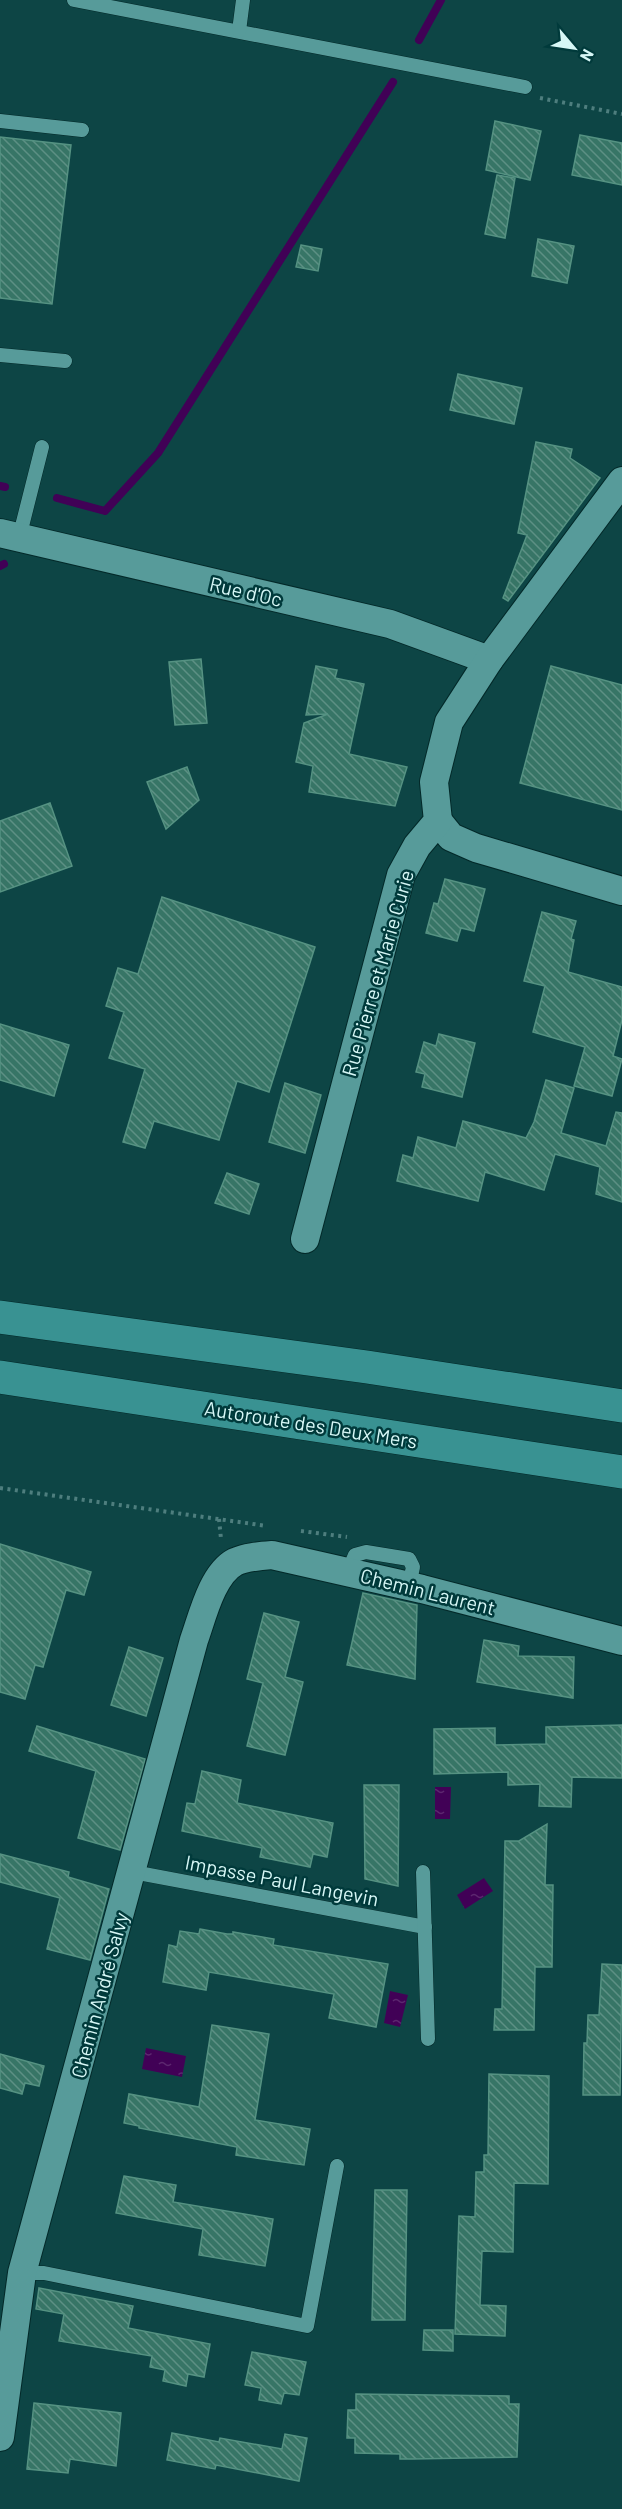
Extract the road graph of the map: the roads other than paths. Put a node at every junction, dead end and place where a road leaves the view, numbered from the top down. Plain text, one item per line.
1 (74, 0) edge
2 (243, 0) edge
3 (239, 31) junction
4 (525, 87) road end
5 (0, 122) edge
6 (82, 130) dead end
7 (0, 355) edge
8 (65, 361) dead end
9 (42, 447) dead end
10 (622, 481) edge
11 (10, 536) edge
12 (489, 660) junction
13 (438, 821) junction
14 (622, 891) edge
15 (305, 1239) dead end
16 (0, 1317) edge
17 (0, 1377) edge
18 (622, 1406) edge
19 (622, 1472) edge
20 (232, 1563) joint
21 (622, 1641) edge
22 (133, 1872) junction
23 (423, 1872) dead end
24 (425, 1927) junction
25 (428, 2039) dead end
26 (337, 2166) dead end
27 (11, 2270) edge
28 (0, 2437) edge

1 - 3 lane
2 - 3 lane
3 - 4 lane
5 - 6 lane
7 - 8 lane
9 - 11 lane
10 - 12 street
11 - 12 street, Rue d'Oc
12 - 13 street
13 - 14 street
13 - 15 street, Rue Pierre et Marie Curie
16 - 18 highway
17 - 19 highway, Autoroute des Deux Mers
20 - 21 street, Chemin Laurent
20 - 22 street, Chemin André Salvy
22 - 24 lane, Impasse Paul Langevin
22 - 27 street, Chemin André Salvy
23 - 24 lane
24 - 25 lane
26 - 27 lane
27 - 28 street, Chemin André Salvy

